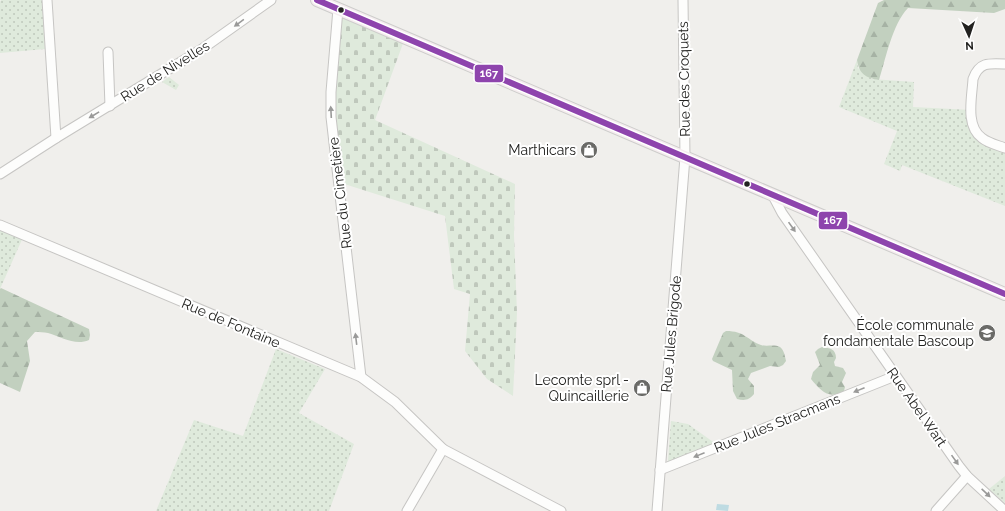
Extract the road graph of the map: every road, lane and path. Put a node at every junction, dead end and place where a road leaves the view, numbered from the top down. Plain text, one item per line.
1 (46, 0) edge
2 (271, 0) edge
3 (317, 0) edge
4 (683, 0) edge
5 (338, 9) junction
6 (108, 52) dead end
7 (1005, 64) edge
8 (110, 106) junction
9 (56, 138) junction
10 (1005, 148) edge
11 (685, 157) junction
12 (0, 174) edge
13 (772, 194) junction
14 (0, 225) edge
15 (1005, 294) edge
16 (895, 376) junction
17 (361, 377) junction
18 (443, 449) junction
19 (660, 470) junction
20 (967, 476) junction
21 (1005, 510) edge
22 (407, 511) edge
23 (561, 511) edge
24 (657, 511) edge
25 (936, 511) edge

1 - 9 street
2 -> 8 street, Rue de Nivelles
3 - 5 main road
4 - 11 street, Rue des Croquets
5 - 11 main road
17 -> 5 street, Rue du Cimetière
6 - 8 street
7 - 10 street
8 -> 9 street, Rue de Nivelles
9 - 12 street, Rue de Nivelles
11 - 13 main road
11 - 19 street, Rue Jules Brigode
13 - 15 main road
13 -> 16 street, Rue Abel Wart
14 - 17 street, Rue de Fontaine
16 -> 19 street, Rue Jules Stracmans
16 -> 20 street, Rue Abel Wart
17 - 18 street, Rue de Fontaine
18 - 22 street
18 - 23 street, Rue de Fontaine
19 - 24 street, Rue Jules Brigode
20 -> 21 street, Rue Abel Wart
20 - 25 street

